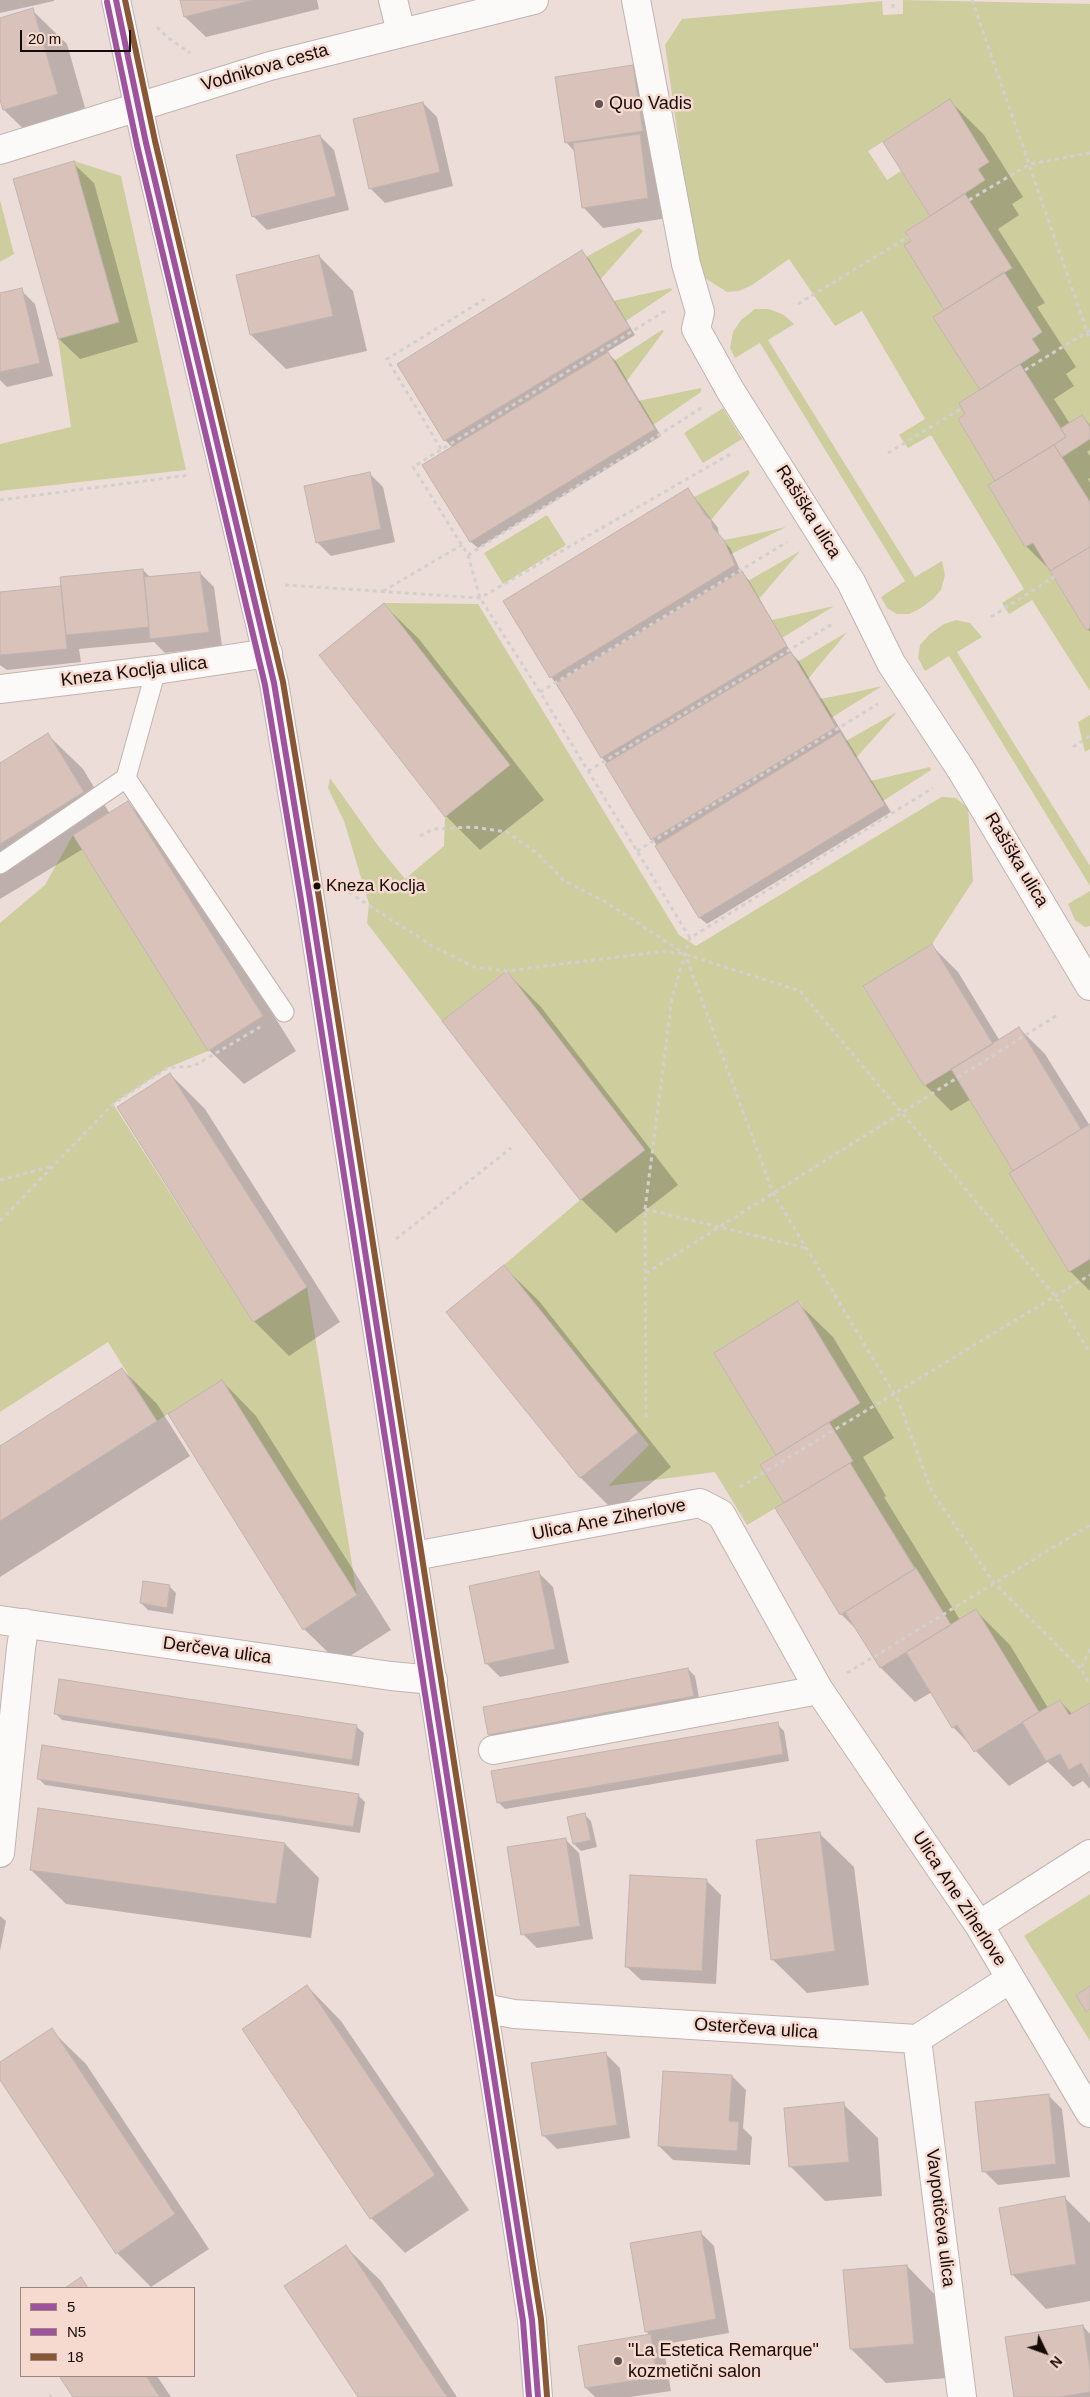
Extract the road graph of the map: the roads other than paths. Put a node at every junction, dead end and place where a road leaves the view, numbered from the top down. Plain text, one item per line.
1 (116, 0) edge
2 (393, 0) edge
3 (534, 0) edge
4 (636, 0) edge
5 (401, 32) junction
6 (138, 107) junction
7 (0, 150) edge
8 (268, 653) junction
9 (156, 670) junction
10 (0, 689) edge
11 (126, 778) junction
12 (0, 864) edge
13 (1083, 955) edge
14 (1090, 986) edge
15 (284, 1012) road end
16 (414, 1556) junction
17 (13, 1622) edge
18 (434, 1680) junction
19 (819, 1690) junction
20 (493, 1750) dead end
21 (0, 1853) edge
22 (1090, 1854) edge
23 (979, 1924) junction
24 (1010, 1979) junction
25 (484, 2008) junction
26 (917, 2039) junction
27 (1090, 2113) edge
28 (538, 2397) edge
29 (962, 2397) edge

1 - 6 street
2 - 5 street
3 - 5 street, Vodnikova cesta
4 - 13 street, Rašiška ulica
5 - 6 street, Vodnikova cesta
6 - 7 street, Vodnikova cesta
6 - 8 street
8 - 9 street, Kneza Koclja ulica
8 - 16 street
9 - 10 street, Kneza Koclja ulica
9 - 11 lane
11 - 12 lane
11 - 15 lane
13 - 14 street, Rašiška ulica
16 - 18 street
16 - 19 street, Ulica Ane Ziherlove
17 - 18 street, Derčeva ulica
17 - 21 street
18 - 25 street
19 - 20 street
19 - 23 street, Ulica Ane Ziherlove
22 - 23 street
23 - 24 street, Ulica Ane Ziherlove
24 - 26 street
24 - 27 street, Ulica Ane Ziherlove
25 - 26 street, Osterčeva ulica
25 - 28 street
26 - 29 street, Vavpotičeva ulica

